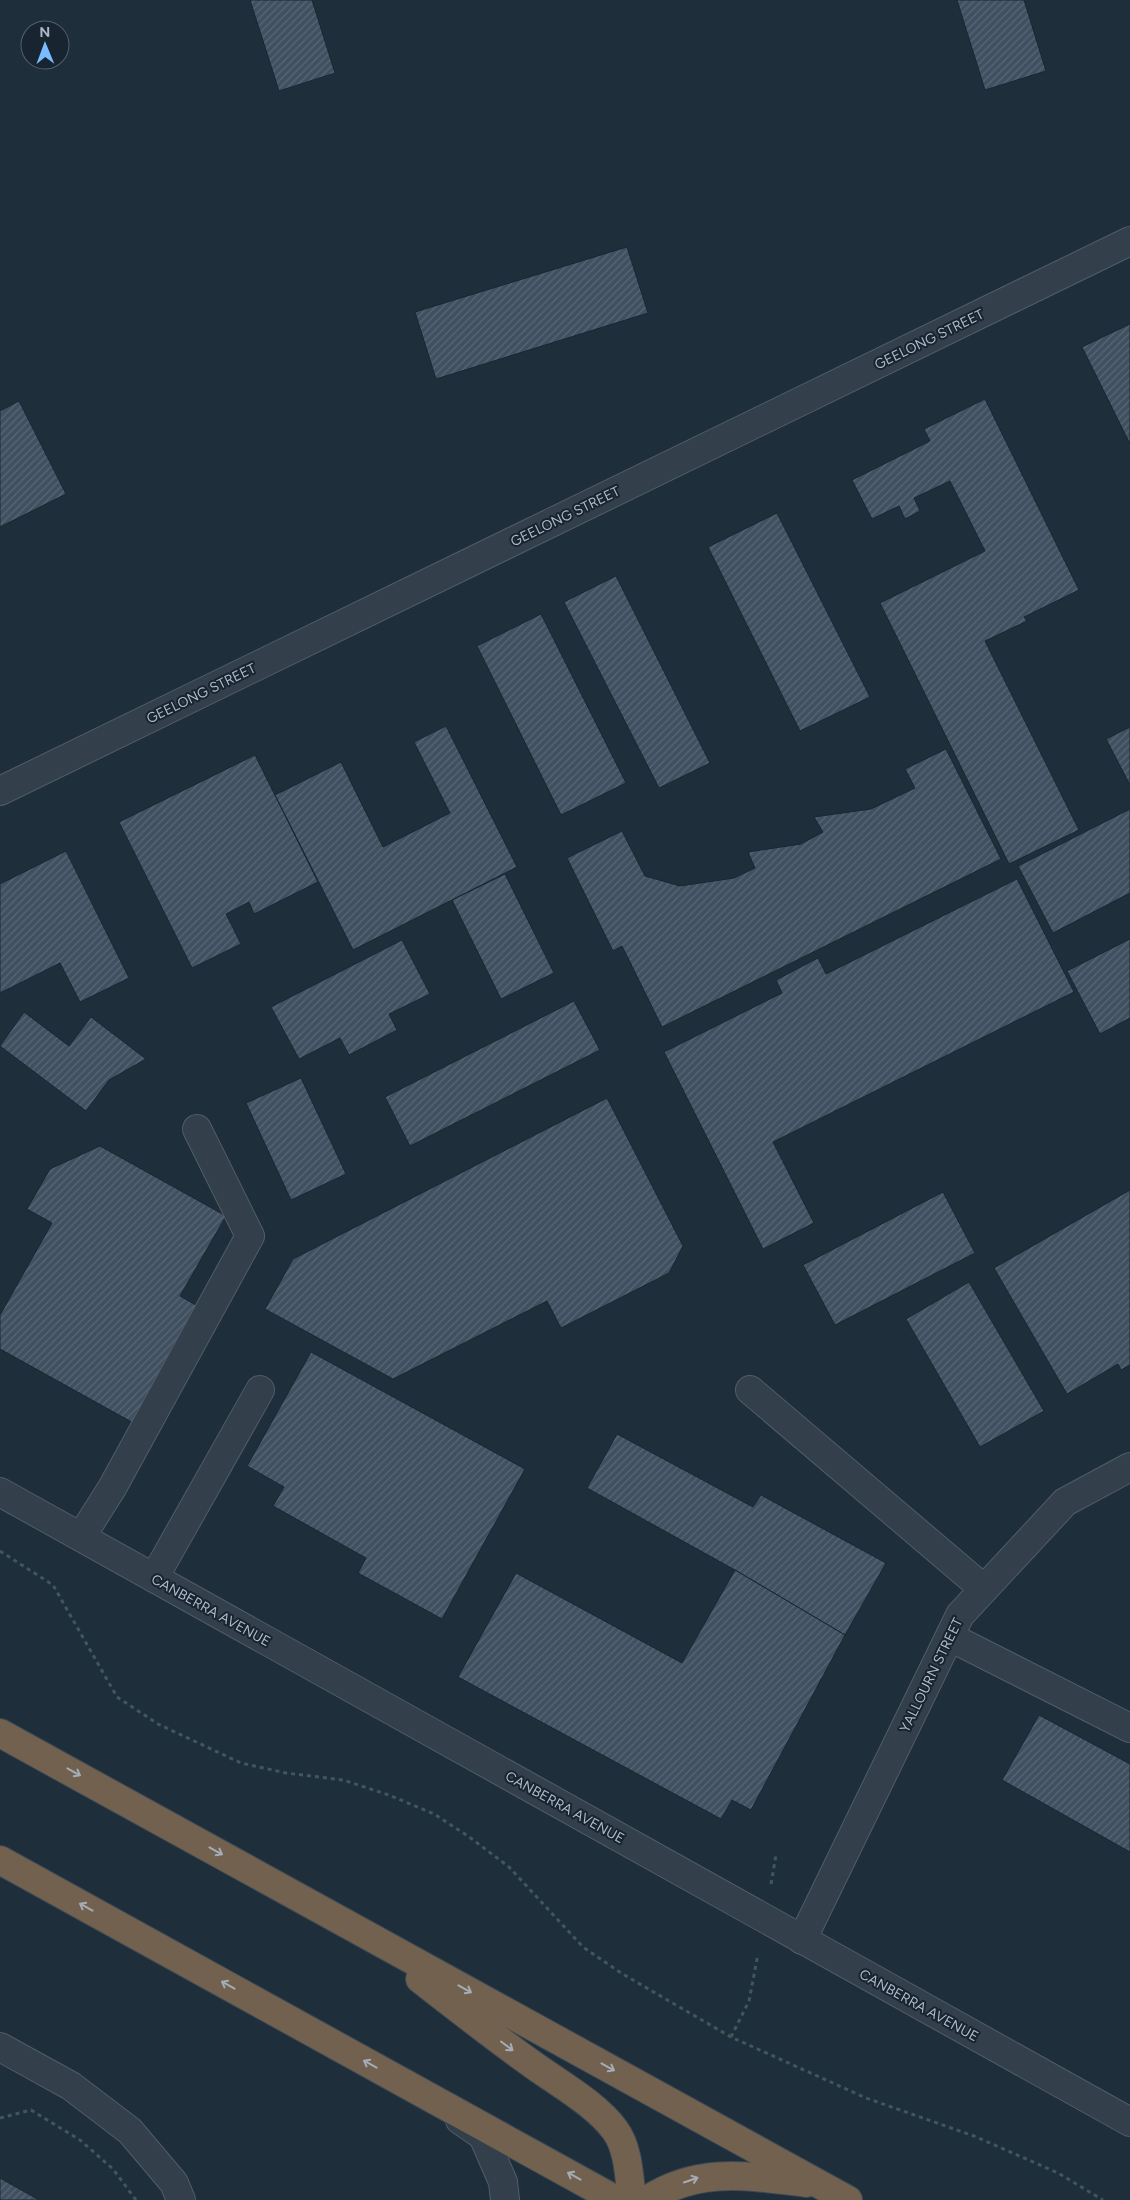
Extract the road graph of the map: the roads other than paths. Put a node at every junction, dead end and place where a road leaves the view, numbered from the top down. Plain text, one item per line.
1 (1130, 241) edge
2 (0, 791) edge
3 (197, 1129) dead end
4 (260, 1390) dead end
5 (750, 1390) dead end
6 (1130, 1467) edge
7 (0, 1492) edge
8 (80, 1537) junction
9 (154, 1578) junction
10 (984, 1588) junction
11 (950, 1637) junction
12 (1130, 1728) edge
13 (0, 1732) edge
14 (0, 1860) edge
15 (343, 1921) junction
16 (802, 1940) junction
17 (0, 2048) edge
18 (408, 2085) junction
19 (1130, 2122) edge
20 (819, 2184) junction
21 (181, 2200) edge
22 (505, 2200) edge
23 (616, 2200) edge
24 (632, 2200) edge
25 (647, 2200) edge
26 (848, 2200) edge

1 - 2 street, GEELONG STREET
3 - 8 street
4 - 9 street
5 - 10 street
6 - 10 street, YALLOURN STREET
7 - 8 street, CANBERRA AVENUE
8 - 9 street, CANBERRA AVENUE
9 - 16 street, CANBERRA AVENUE
10 - 11 street, YALLOURN STREET
11 - 12 street
11 - 16 street, YALLOURN STREET
13 -> 15 highway
18 -> 14 highway
15 -> 20 highway
15 -> 24 highway
16 - 19 street, CANBERRA AVENUE
17 - 21 street
18 - 22 street
23 -> 18 highway
25 -> 20 highway
20 - 26 highway

